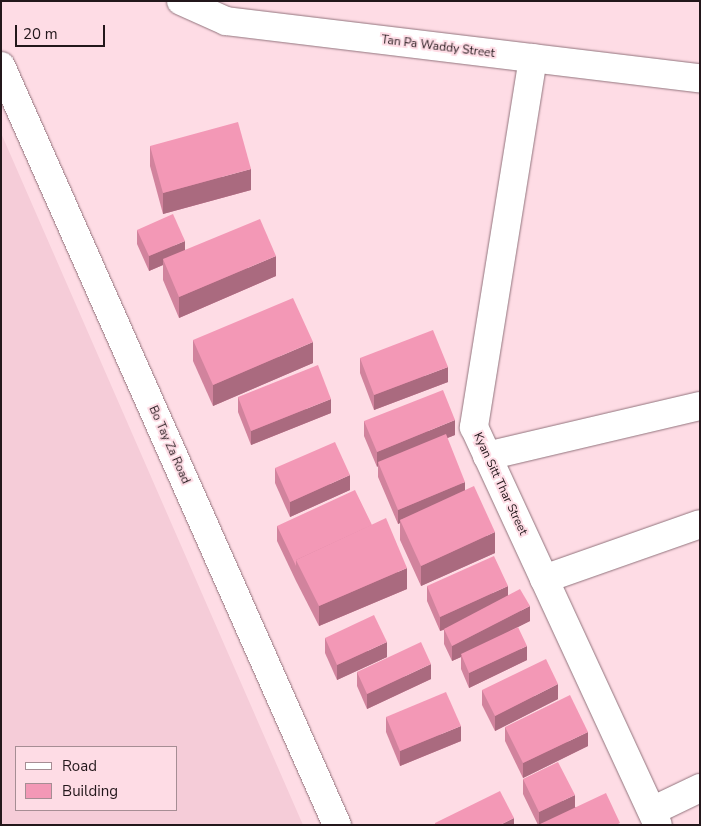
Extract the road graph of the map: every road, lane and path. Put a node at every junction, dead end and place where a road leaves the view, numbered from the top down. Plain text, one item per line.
1 (180, 1) edge
2 (533, 58) junction
3 (1, 66) edge
4 (700, 78) edge
5 (700, 406) edge
6 (487, 456) junction
7 (700, 524) edge
8 (544, 579) junction
9 (700, 788) edge
10 (655, 818) edge
11 (337, 825) edge

1 - 2 street, Tan Pa Waddy Street
2 - 4 street, Tan Pa Waddy Street
2 - 6 street, Kyan Sitt Thar Street
3 - 11 street, Bo Tay Za Road
5 - 6 street
6 - 8 street, Kyan Sitt Thar Street
7 - 8 street
8 - 10 street, Kyan Sitt Thar Street
9 - 10 street

